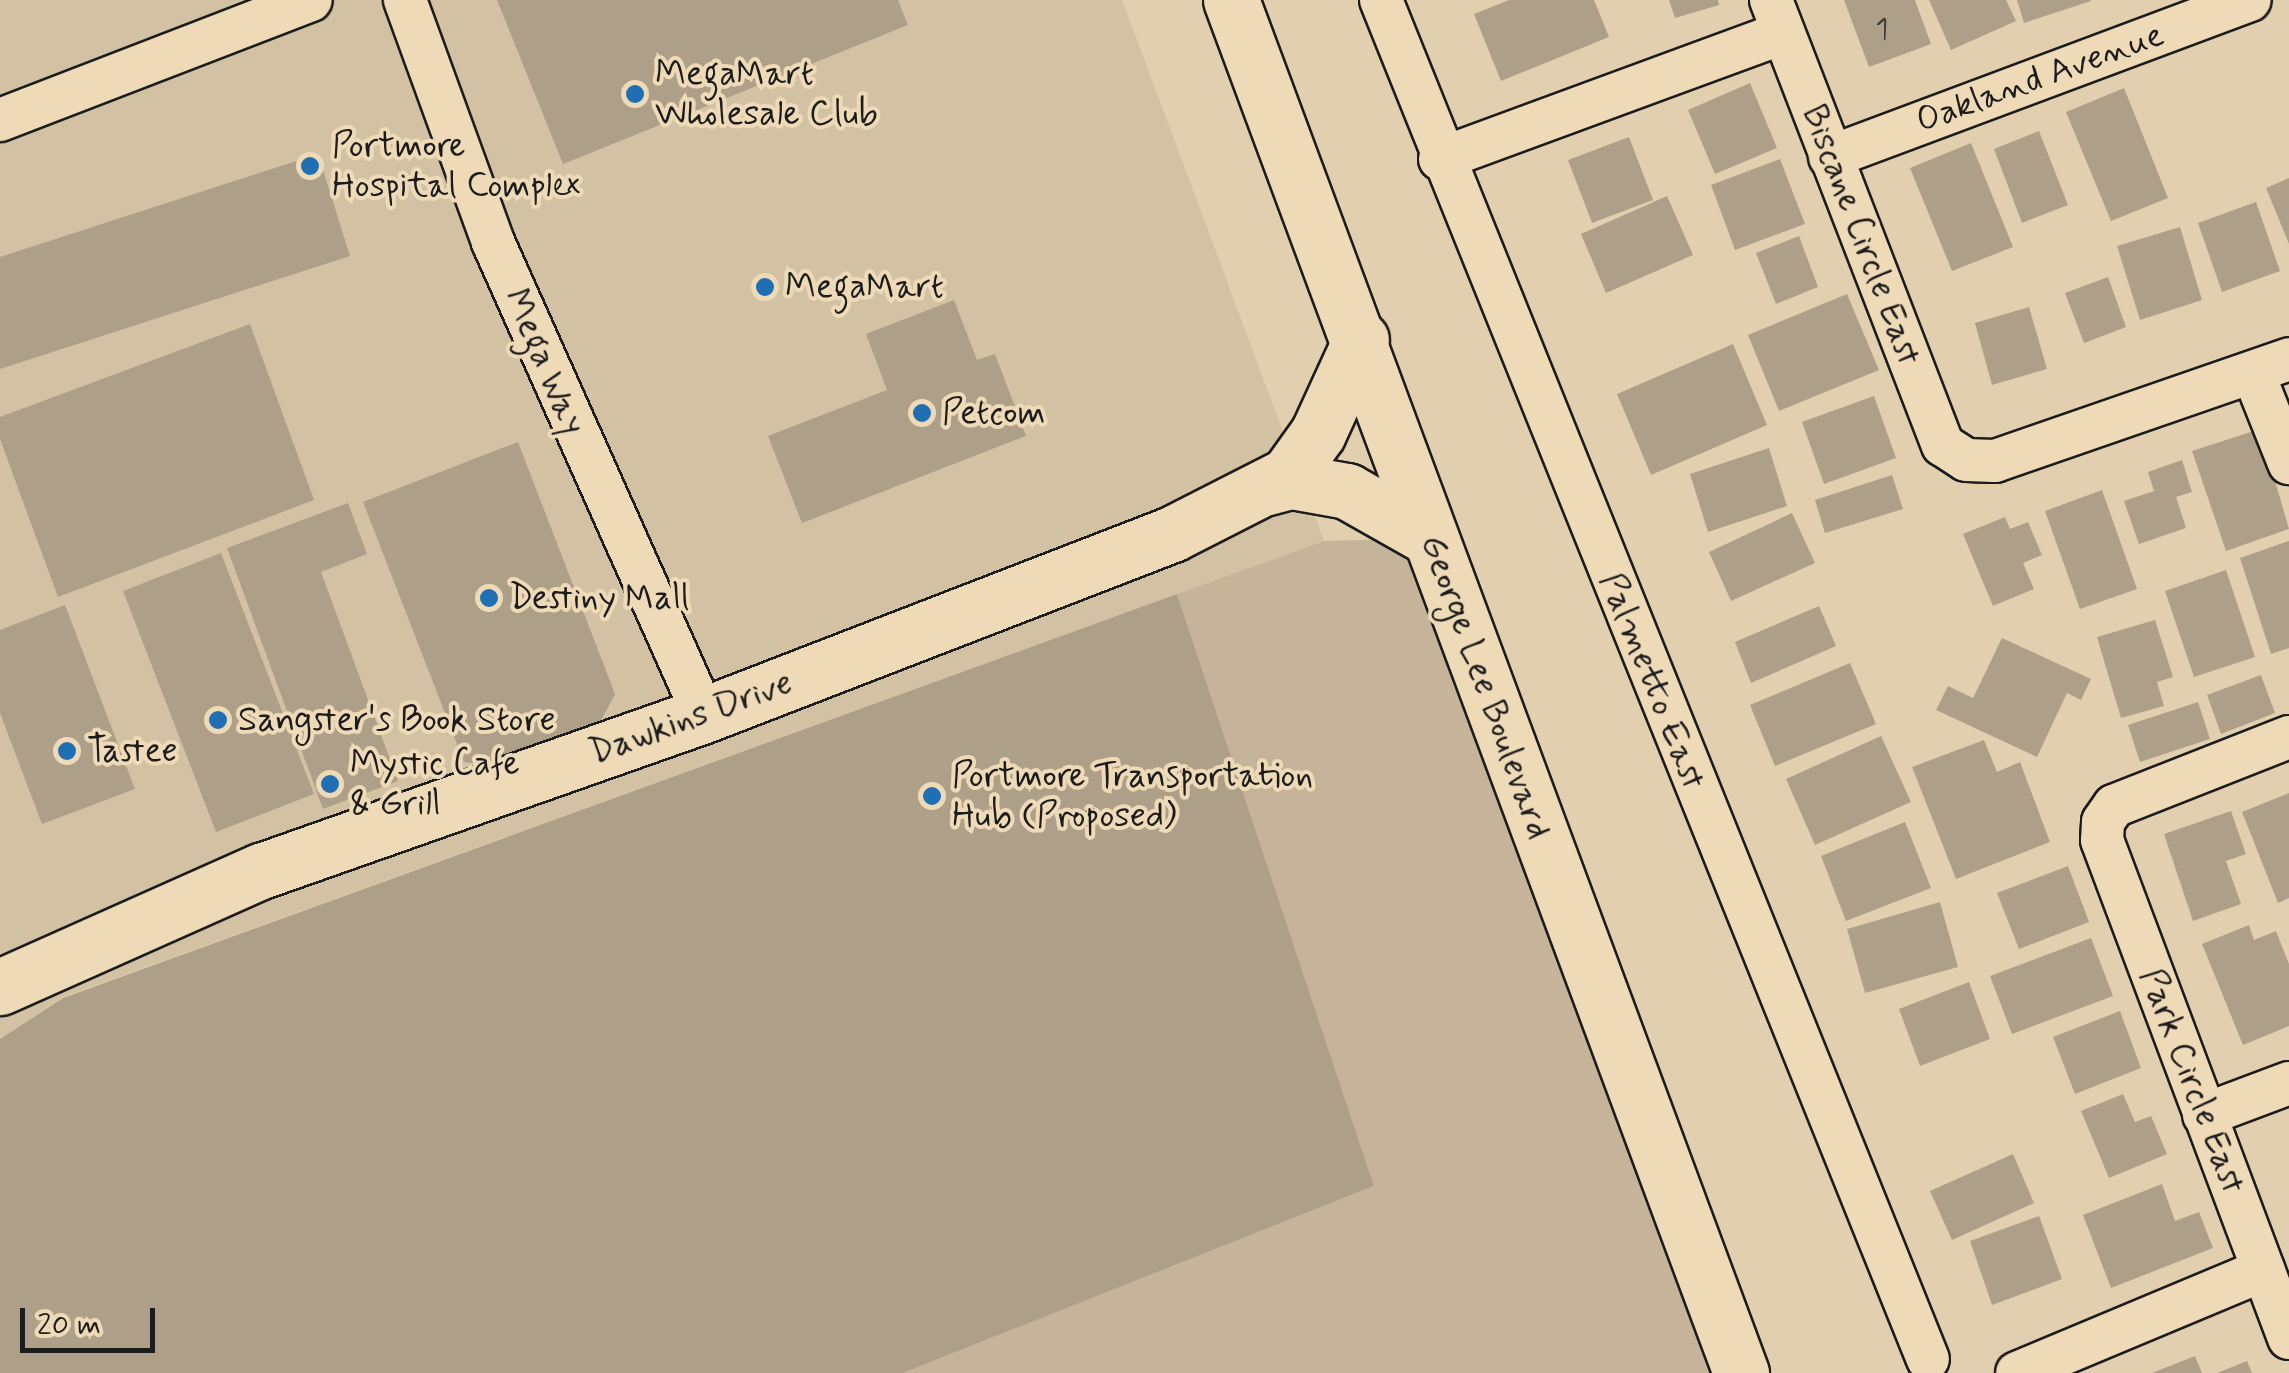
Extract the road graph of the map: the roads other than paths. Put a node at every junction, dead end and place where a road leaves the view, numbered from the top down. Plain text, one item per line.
1 (311, 0) edge
2 (405, 0) edge
3 (1230, 0) edge
4 (1381, 0) edge
5 (2250, 0) edge
6 (1777, 16) edge
7 (0, 120) edge
8 (1830, 157) junction
9 (1440, 160) junction
10 (1362, 339) junction
11 (2271, 367) edge
12 (2289, 463) edge
13 (1268, 487) junction
14 (1430, 538) junction
15 (704, 715) junction
16 (2289, 738) edge
17 (0, 987) edge
18 (2289, 1083) edge
19 (2204, 1116) junction
20 (2263, 1270) junction
21 (2289, 1338) edge
22 (1928, 1359) dead end
23 (1741, 1373) edge
24 (2017, 1373) edge

1 - 7 street
2 - 15 street, Mega Way
3 - 10 main road, George Lee Boulevard
4 - 9 street, Palmetto East
5 - 8 street, Oakland Avenue
6 - 8 street, Biscane Circle East
6 - 9 street
8 - 11 street, Biscane Circle East
9 - 22 street, Palmetto East
10 - 13 main road, Dawkins Drive
10 - 14 main road, George Lee Boulevard
11 - 12 street
13 - 14 main road, Dawkins Drive
13 - 15 main road, Dawkins Drive
14 - 23 main road, George Lee Boulevard
15 - 17 main road, Dawkins Drive
16 - 19 street, Park Circle East
18 - 19 street
19 - 20 street, Park Circle East
20 - 21 street, Park Circle East
20 - 24 street

